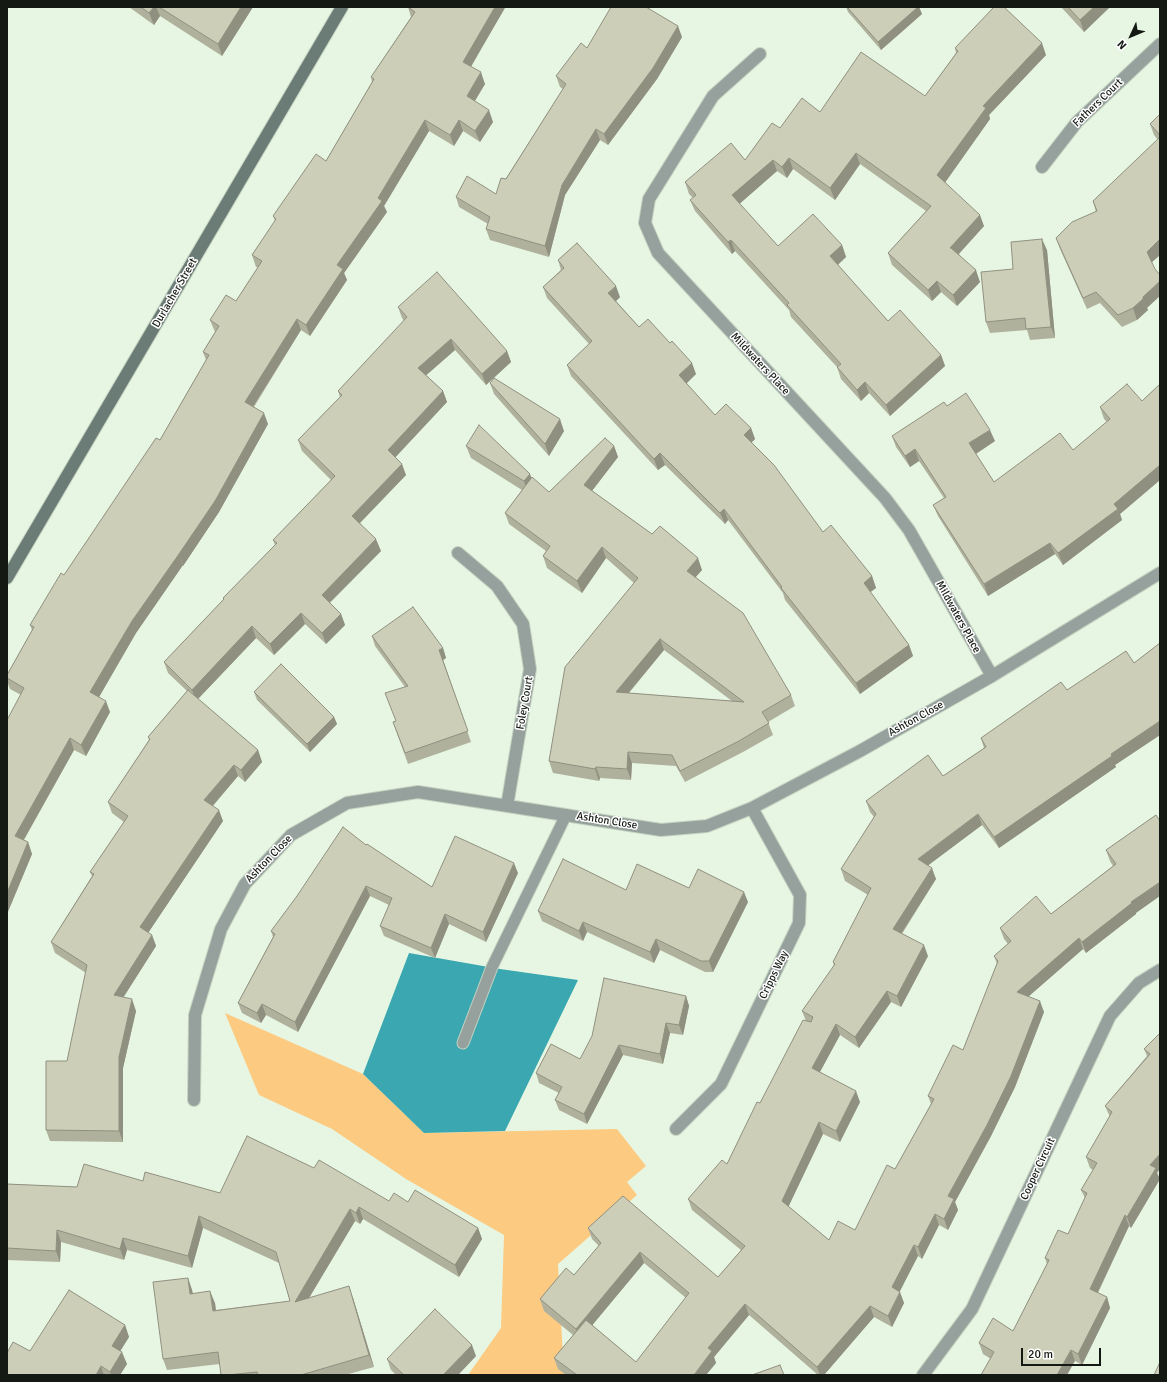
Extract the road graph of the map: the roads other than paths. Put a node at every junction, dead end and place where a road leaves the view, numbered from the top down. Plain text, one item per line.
1 (342, 7) edge
2 (1160, 44) edge
3 (760, 54) dead end
4 (1042, 167) dead end
5 (458, 553) dead end
6 (1160, 572) edge
7 (7, 578) edge
8 (992, 676) junction
9 (507, 806) junction
10 (752, 808) junction
11 (566, 815) junction
12 (1160, 970) edge
13 (463, 1043) dead end
14 (194, 1100) dead end
15 (676, 1129) dead end
16 (923, 1375) edge

1 - 7 street, Durlacher Street
2 - 4 street, Fathers Court
3 - 8 street, Mildwaters Place
5 - 9 street, Foley Court
6 - 8 street, Ashton Close
8 - 10 street, Ashton Close
9 - 11 street, Ashton Close
9 - 14 street, Ashton Close
10 - 11 street, Ashton Close
10 - 15 street, Cripps Way
11 - 13 lane
12 - 16 street, Cooper Circuit

